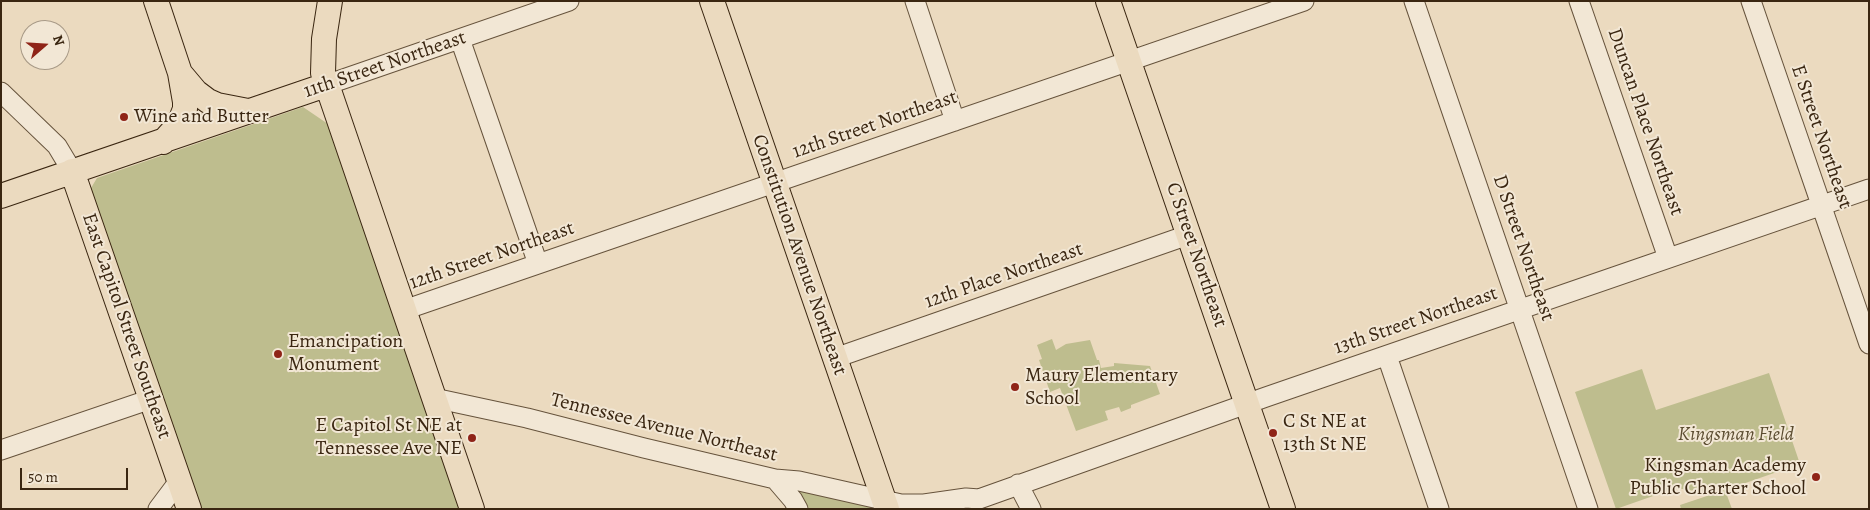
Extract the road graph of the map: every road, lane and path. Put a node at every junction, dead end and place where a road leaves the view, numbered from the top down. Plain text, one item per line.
1 (156, 1) edge
2 (330, 1) edge
3 (569, 1) edge
4 (712, 1) edge
5 (915, 1) edge
6 (1108, 1) edge
7 (1304, 1) edge
8 (1414, 1) edge
9 (1579, 1) edge
10 (1751, 1) edge
11 (460, 39) junction
12 (1129, 62) junction
13 (180, 73) junction
14 (326, 85) junction
15 (1, 92) edge
16 (248, 111) junction
17 (956, 121) junction
18 (163, 142) junction
19 (72, 171) junction
20 (774, 184) junction
21 (1869, 189) edge
22 (1, 196) edge
23 (1821, 205) junction
24 (1188, 235) junction
25 (1668, 258) junction
26 (538, 264) junction
27 (1520, 309) junction
28 (404, 310) junction
29 (1869, 344) edge
30 (1387, 356) junction
31 (834, 358) junction
32 (434, 398) junction
33 (151, 399) junction
34 (1247, 404) junction
35 (1, 450) edge
36 (775, 479) junction
37 (179, 481) junction
38 (1018, 484) junction
39 (885, 504) edge
40 (976, 504) edge
41 (158, 509) edge
42 (189, 509) edge
43 (472, 509) edge
44 (798, 509) edge
45 (1031, 509) edge
46 (1283, 509) edge
47 (1439, 509) edge
48 (1588, 509) edge

1 - 13 main road
2 - 14 main road
3 - 11 street, 11th Street Northeast
4 - 20 main road, Constitution Avenue Northeast
5 - 17 street
6 - 12 main road, C Street Northeast
7 - 12 street, 12th Street Northeast
8 - 27 street, D Street Northeast
9 - 25 street, Duncan Place Northeast
10 - 23 street, E Street Northeast
11 - 14 street, 11th Street Northeast
11 - 26 street
12 - 17 street, 12th Street Northeast
12 - 24 main road, C Street Northeast
13 - 16 main road
13 - 18 main road
14 - 16 main road, 11th Street Northeast
14 - 28 main road
15 - 19 street
16 - 18 main road, 11th Street Northeast
17 - 20 street, 12th Street Northeast
18 - 19 main road, 11th Street Northeast
19 - 22 main road, 11th Street Northeast
19 - 33 main road, East Capitol Street Southeast
20 - 26 street, 12th Street Northeast
20 - 31 main road, Constitution Avenue Northeast
21 - 23 street, 13th Street Northeast
23 - 25 street, 13th Street Northeast
23 - 29 street, E Street Northeast
24 - 31 street, 12th Place Northeast
24 - 34 main road, C Street Northeast
25 - 27 street, 13th Street Northeast
26 - 28 street, 12th Street Northeast
27 - 30 street, 13th Street Northeast
27 - 48 street, D Street Northeast
28 - 32 main road
30 - 34 street, 13th Street Northeast
30 - 47 street
31 - 39 main road, Constitution Avenue Northeast
32 - 36 street, Tennessee Avenue Northeast
32 - 43 main road
33 - 35 street
33 - 37 main road, East Capitol Street Southeast
34 - 38 street, 13th Street Northeast
34 - 46 main road, C Street Northeast
36 - 39 street, Tennessee Avenue Northeast
36 - 44 street
37 - 41 street
37 - 42 main road, East Capitol Street Southeast
38 - 40 street, 13th Street Northeast
38 - 45 street
39 - 40 street, 13th Street Northeast

